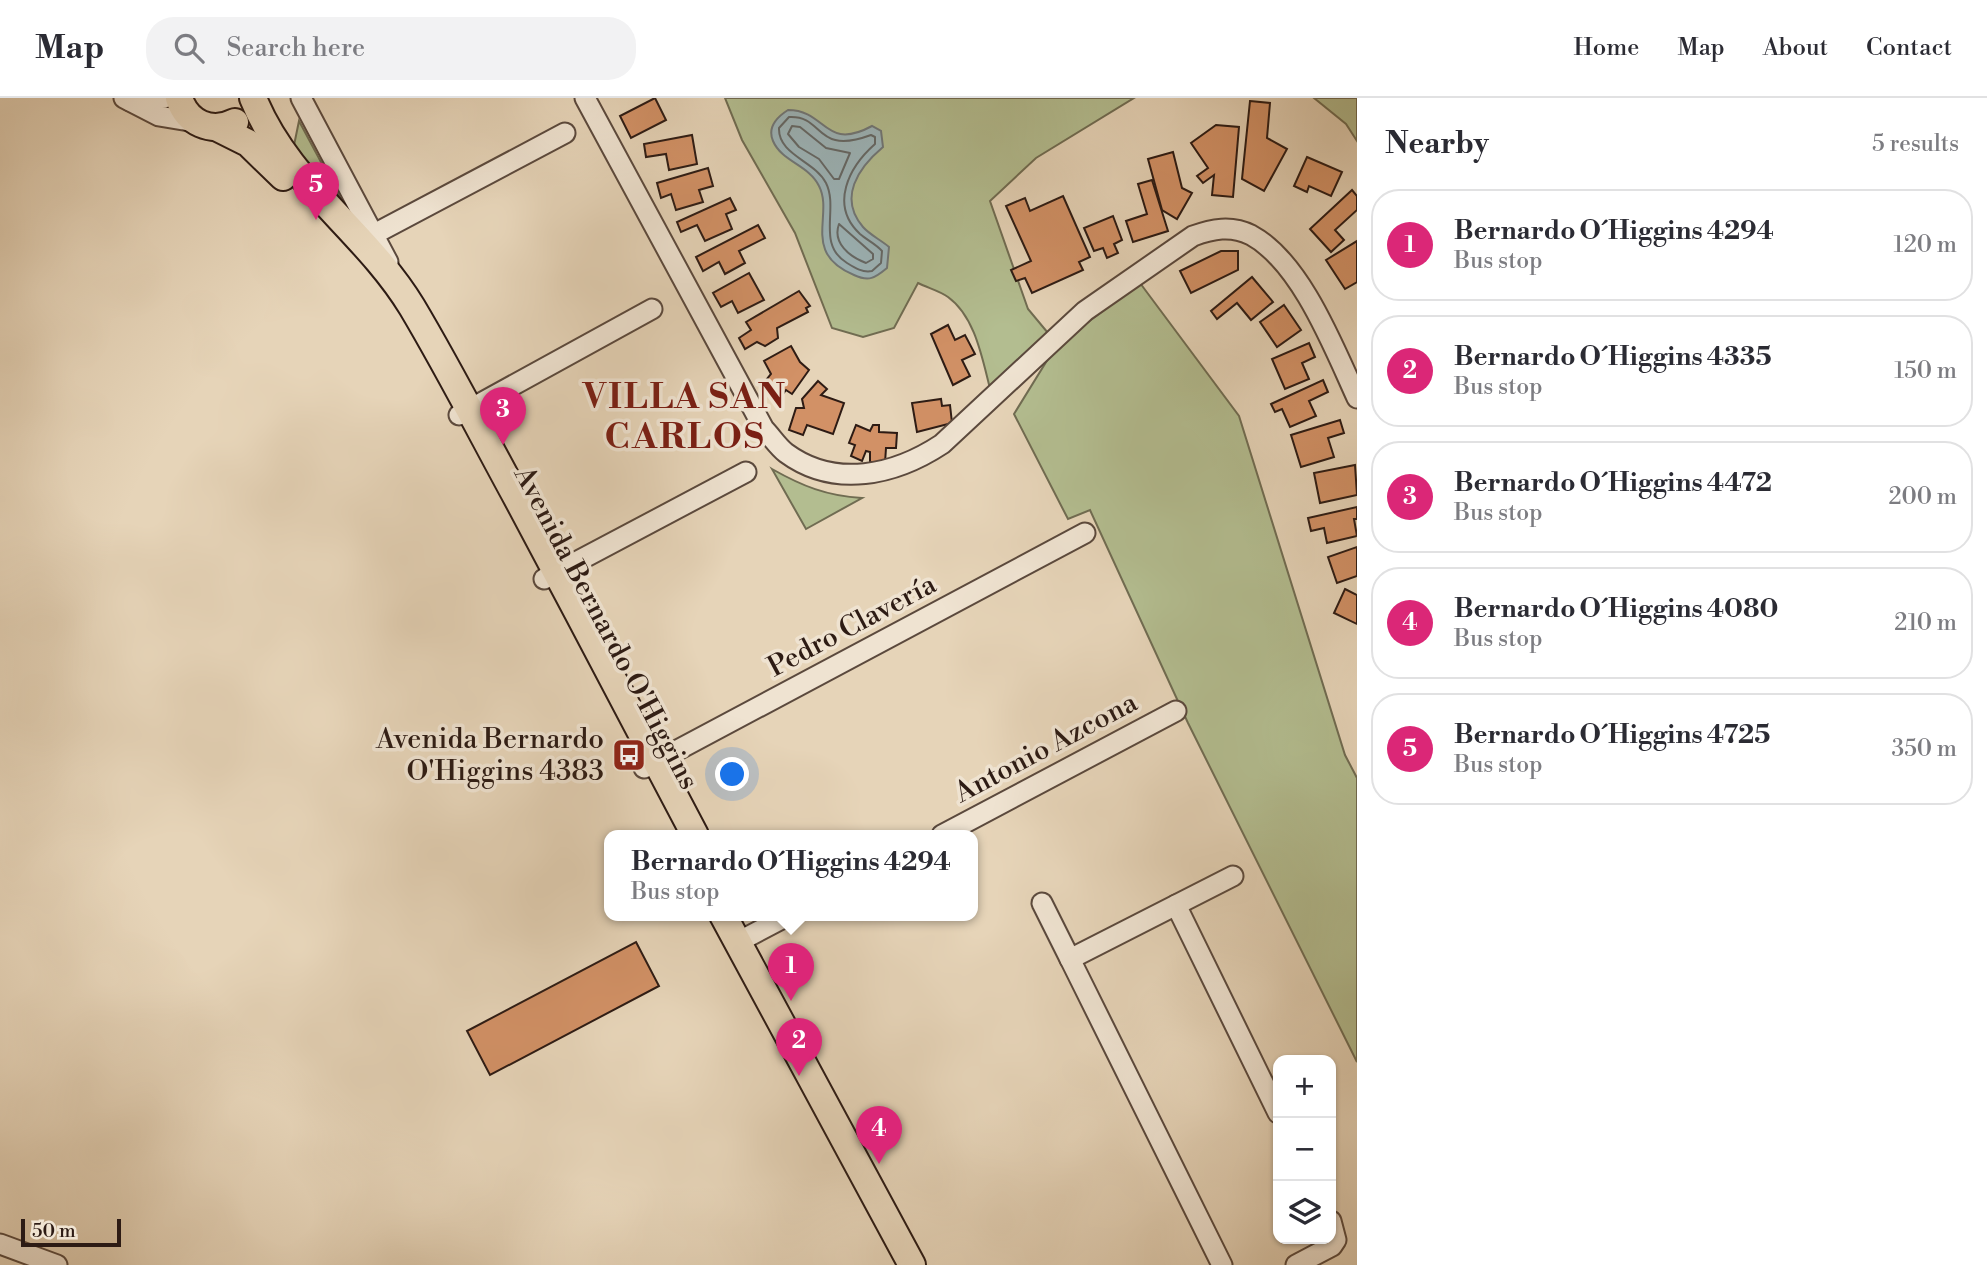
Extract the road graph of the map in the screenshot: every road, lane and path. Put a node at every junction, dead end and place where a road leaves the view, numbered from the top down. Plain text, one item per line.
1 (165, 98) edge
2 (179, 98) edge
3 (253, 98) edge
4 (301, 98) edge
5 (585, 98) edge
6 (126, 100) edge
7 (207, 125) junction
8 (565, 133) dead end
9 (368, 238) junction
10 (652, 309) dead end
11 (1357, 398) edge
12 (464, 413) junction
13 (746, 472) dead end
14 (1086, 533) dead end
15 (551, 576) junction
16 (1176, 711) dead end
17 (650, 765) junction
18 (678, 830) edge
19 (692, 830) edge
20 (951, 830) edge
21 (1233, 876) dead end
22 (1042, 903) dead end
23 (1176, 905) junction
24 (771, 921) edge
25 (742, 931) edge
26 (1070, 959) junction
27 (1273, 1103) edge
28 (0, 1244) edge
29 (1333, 1244) edge
30 (26, 1261) edge
31 (57, 1265) edge
32 (920, 1265) edge
33 (1222, 1265) edge
34 (1296, 1265) edge

1 - 6 street
2 - 7 main road
3 - 7 main road
3 - 9 main road, Avenida Bernardo O'Higgins
4 - 9 street
5 - 11 street
6 - 7 street
7 - 12 main road, Avenida Bernardo O'Higgins
8 - 9 street
9 - 12 main road, Avenida Bernardo O'Higgins
10 - 12 street
12 - 15 main road, Avenida Bernardo O'Higgins
13 - 15 street
14 - 17 street, Pedro Clavería
15 - 17 main road, Avenida Bernardo O'Higgins
16 - 20 street, Antonio Azcona
17 - 18 main road, Avenida Bernardo O'Higgins
17 - 19 main road, Avenida Bernardo O'Higgins
21 - 23 street
22 - 26 street
23 - 26 street
23 - 27 street
24 - 25 street
25 - 32 main road
26 - 33 street
28 - 30 street
29 - 34 street
30 - 31 street

